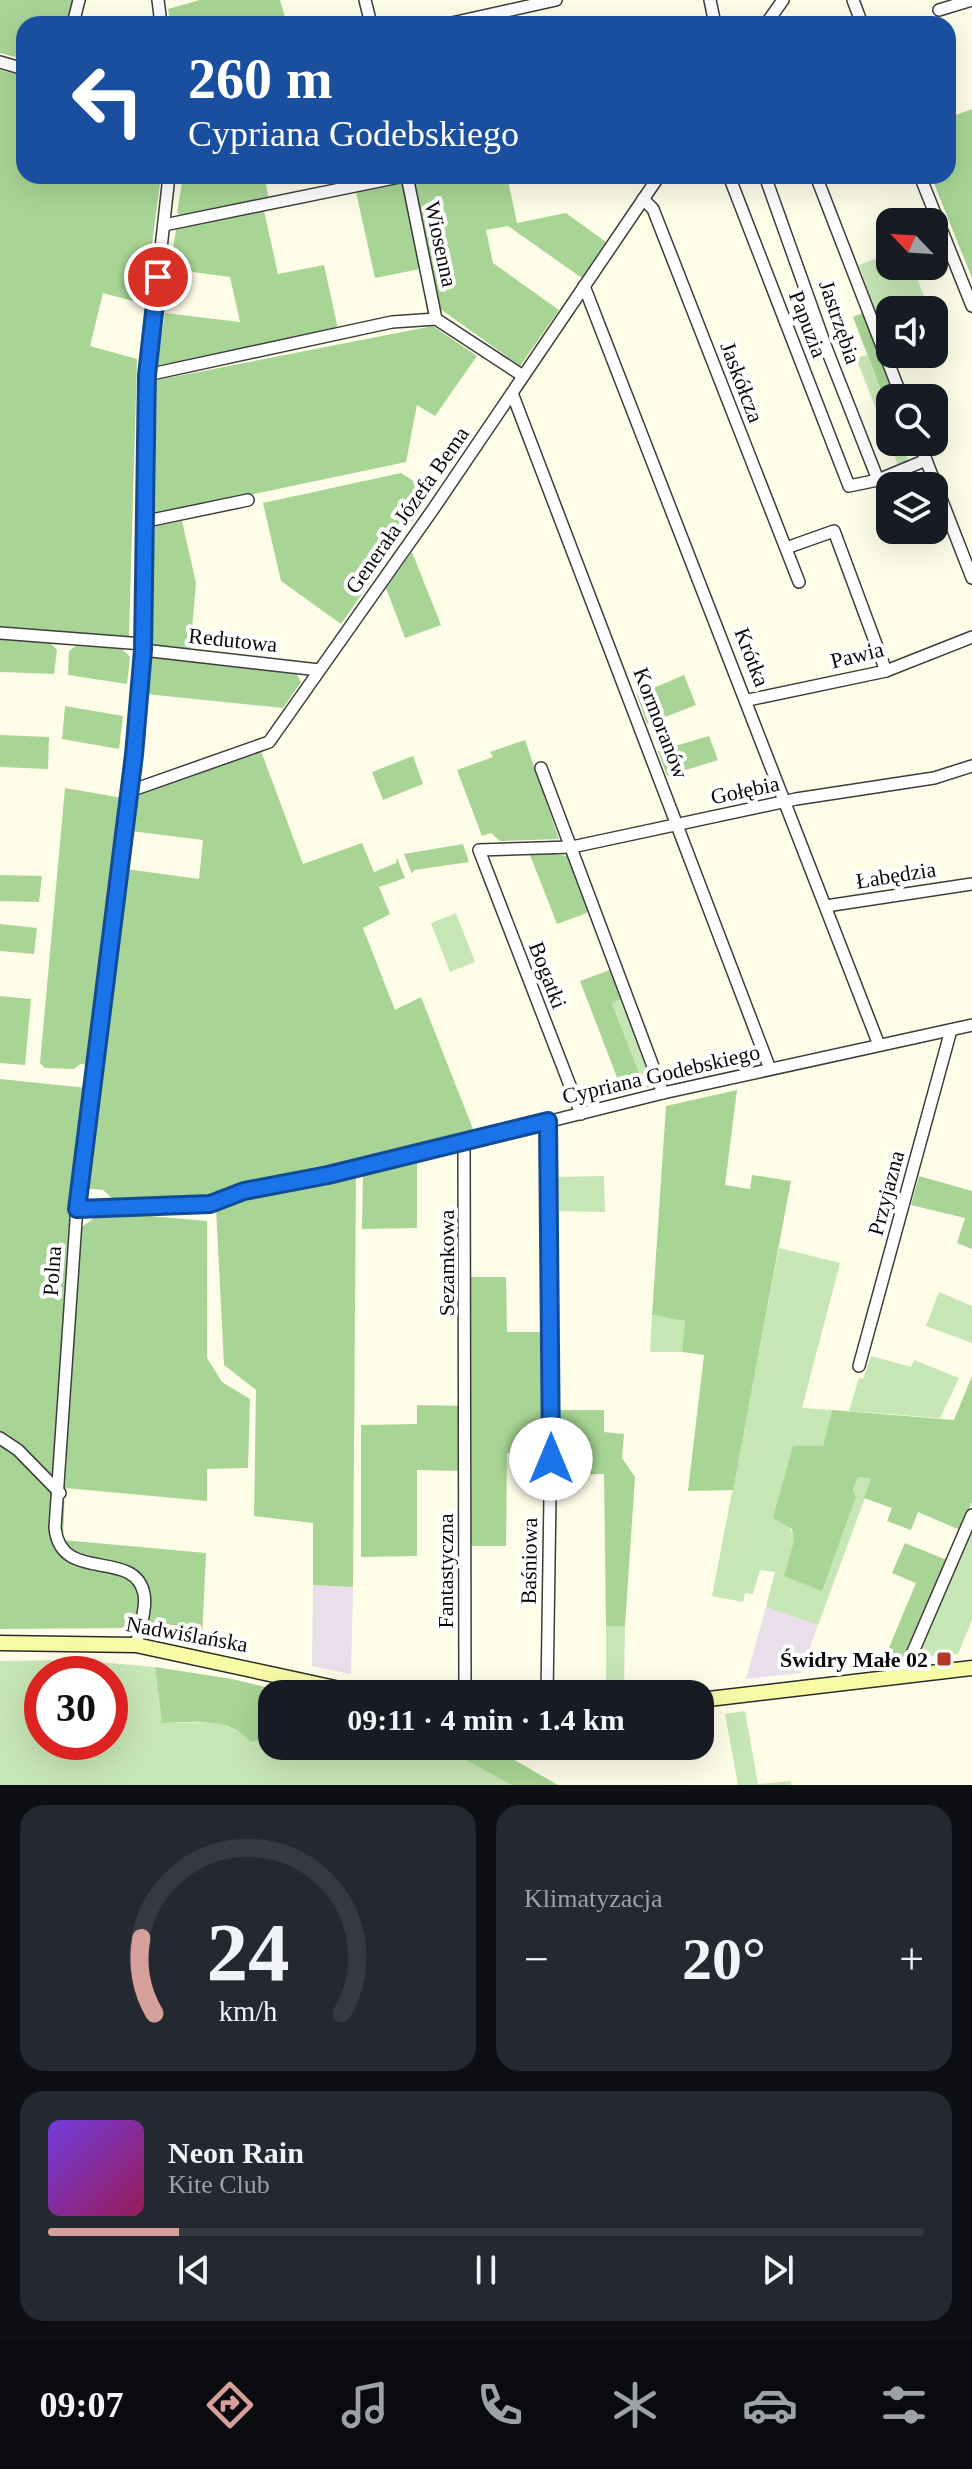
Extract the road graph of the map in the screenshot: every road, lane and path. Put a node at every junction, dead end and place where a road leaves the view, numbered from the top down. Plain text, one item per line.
1 (556, 0) edge
2 (972, 0) edge
3 (541, 2) edge
4 (939, 10) dead end
5 (481, 16) edge
6 (168, 184) edge
7 (366, 184) edge
8 (407, 184) edge
9 (653, 184) edge
10 (732, 184) edge
11 (768, 184) edge
12 (819, 184) edge
13 (923, 184) edge
14 (643, 199) junction
15 (164, 225) junction
16 (584, 286) junction
17 (972, 306) edge
18 (436, 319) junction
19 (147, 375) junction
20 (523, 376) junction
21 (897, 384) edge
22 (512, 393) junction
23 (924, 456) edge
24 (926, 460) junction
25 (897, 472) edge
26 (876, 475) edge
27 (876, 480) edge
28 (248, 500) dead end
29 (142, 522) junction
30 (786, 548) junction
31 (972, 578) edge
32 (799, 582) dead end
33 (0, 633) edge
34 (972, 637) edge
35 (143, 647) junction
36 (319, 670) junction
37 (886, 671) junction
38 (748, 700) junction
39 (972, 766) edge
40 (541, 768) dead end
41 (130, 791) junction
42 (786, 802) junction
43 (678, 825) junction
44 (572, 847) junction
45 (479, 850) joint
46 (972, 884) edge
47 (826, 906) junction
48 (972, 1025) edge
49 (951, 1030) junction
50 (879, 1045) junction
51 (770, 1069) junction
52 (663, 1093) junction
53 (581, 1114) junction
54 (548, 1121) junction
55 (464, 1142) junction
56 (77, 1209) junction
57 (859, 1366) dead end
58 (0, 1438) edge
59 (466, 1449) joint
60 (60, 1493) junction
61 (972, 1515) edge
62 (0, 1643) edge
63 (136, 1645) junction
64 (972, 1668) edge
65 (906, 1675) junction
66 (298, 1680) edge
67 (465, 1680) edge
68 (547, 1680) edge
69 (714, 1698) edge

1 - 3 street
2 - 4 street
3 - 5 street
6 - 15 street, Polna
7 - 15 street
8 - 18 street, Wiosenna
9 - 14 street, Generała Józefa Bema
10 - 27 street, Papuzia
11 - 26 street, Jastrzębia
12 - 21 street
13 - 17 street
14 - 16 street, Generała Józefa Bema
14 - 30 street, Jaskółcza
15 - 19 street, Polna
16 - 20 street, Generała Józefa Bema
16 - 38 street, Krótka
18 - 19 street
18 - 20 street
19 - 29 street, Polna
20 - 22 street, Generała Józefa Bema
22 - 36 street, Generała Józefa Bema
22 - 43 street, Kormoranów
23 - 24 street
24 - 25 street
24 - 31 street
28 - 29 street
29 - 35 street, Polna
30 - 32 street, Jaskółcza
30 - 37 street
33 - 35 street, Redutowa
34 - 37 street, Pawia
35 - 36 street, Redutowa
35 - 41 street, Polna
36 - 41 street, Generała Józefa Bema
37 - 38 street, Pawia
38 - 42 street, Krótka
39 - 42 street, Gołębia
40 - 44 street
41 - 56 street, Polna
42 - 43 street, Gołębia
42 - 47 street, Krótka
43 - 44 street, Gołębia
43 - 51 street, Kormoranów
44 - 45 street, Gołębia
44 - 52 street
45 - 53 street, Bogatki
46 - 47 street, Łabędzia
47 - 50 street, Krótka
48 - 49 street, Cypriana Godebskiego
49 - 50 street, Cypriana Godebskiego
49 - 57 street, Przyjazna
50 - 51 street, Cypriana Godebskiego
51 - 52 street, Cypriana Godebskiego
52 - 53 street, Cypriana Godebskiego
53 - 54 street, Cypriana Godebskiego
54 - 55 street, Cypriana Godebskiego
54 - 68 street, Baśniowa
55 - 56 street, Cypriana Godebskiego
55 - 59 street, Sezamkowa
56 - 60 street, Polna
58 - 60 street
59 - 67 street, Fantastyczna
60 - 63 street, Polna
61 - 65 street
62 - 63 main road, Nadwiślańska
63 - 66 main road, Nadwiślańska
64 - 65 main road
65 - 69 main road

